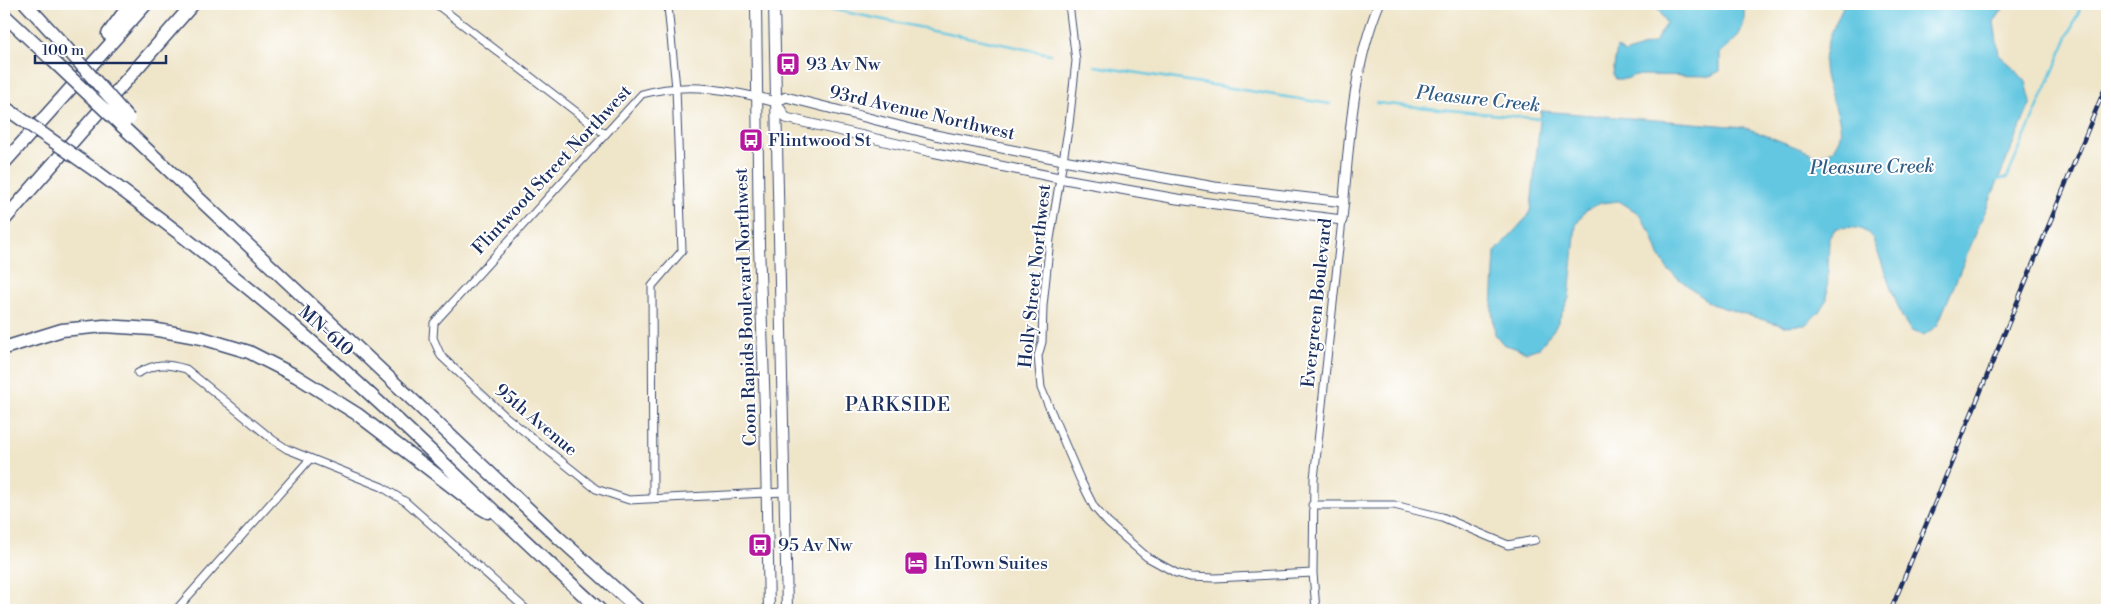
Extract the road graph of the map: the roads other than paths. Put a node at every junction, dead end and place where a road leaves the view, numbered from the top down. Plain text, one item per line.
1 (26, 4) edge
2 (130, 4) edge
3 (146, 4) edge
4 (193, 4) edge
5 (436, 4) edge
6 (756, 4) edge
7 (774, 4) edge
8 (1069, 4) edge
9 (1379, 4) edge
10 (668, 6) dead end
11 (4, 15) edge
12 (676, 88) junction
13 (757, 97) junction
14 (776, 102) junction
15 (4, 107) edge
16 (42, 120) junction
17 (126, 122) junction
18 (605, 134) junction
19 (1063, 160) junction
20 (4, 163) edge
21 (1059, 178) junction
22 (1344, 202) junction
23 (4, 220) edge
24 (1342, 220) junction
25 (434, 323) joint
26 (4, 348) edge
27 (138, 373) dead end
28 (310, 459) junction
29 (784, 492) junction
30 (767, 493) junction
31 (653, 498) junction
32 (1312, 505) junction
33 (509, 525) junction
34 (1535, 540) dead end
35 (1313, 573) junction
36 (176, 610) edge
37 (527, 610) edge
38 (600, 610) edge
39 (639, 610) edge
40 (769, 610) edge
41 (787, 610) edge
42 (1316, 610) edge

1 - 17 highway, bridge
2 - 16 highway
3 - 16 highway
4 - 23 highway
5 - 18 street
6 - 13 main road, Coon Rapids Boulevard Northwest
7 - 14 main road, Coon Rapids Boulevard Northwest
8 - 19 street, Holly Street Northwest
9 - 22 street, Evergreen Boulevard
10 - 12 street
11 - 17 highway, bridge
12 - 13 street, Flintwood Street Northwest
12 - 18 street, Flintwood Street Northwest
12 - 31 street
13 - 14 street, Flintwood Street Northwest
13 - 30 main road, Coon Rapids Boulevard Northwest
14 - 19 street, 93rd Avenue Northwest
14 - 21 street, 93rd Avenue Northwest
14 - 29 main road, Coon Rapids Boulevard Northwest
15 - 33 highway, MN-610, bridge
16 - 20 highway
17 - 39 highway, MN-610
18 - 25 street, Flintwood Street Northwest
19 - 21 street, Holly Street Northwest
19 - 22 street, 93rd Avenue Northwest
21 - 24 street, 93rd Avenue Northwest
21 - 35 street, Holly Street Northwest
22 - 24 street, Evergreen Boulevard
24 - 32 street, Evergreen Boulevard
25 - 31 street, 95th Avenue
26 - 33 highway
27 - 28 street
28 - 36 street
28 - 37 street
29 - 30 street, 95th Avenue
29 - 41 main road, Coon Rapids Boulevard Northwest
30 - 31 street, 95th Avenue
30 - 40 main road, Coon Rapids Boulevard Northwest
32 - 34 street
32 - 35 street, Evergreen Boulevard
33 - 38 highway, MN-610
35 - 42 street, Evergreen Boulevard

